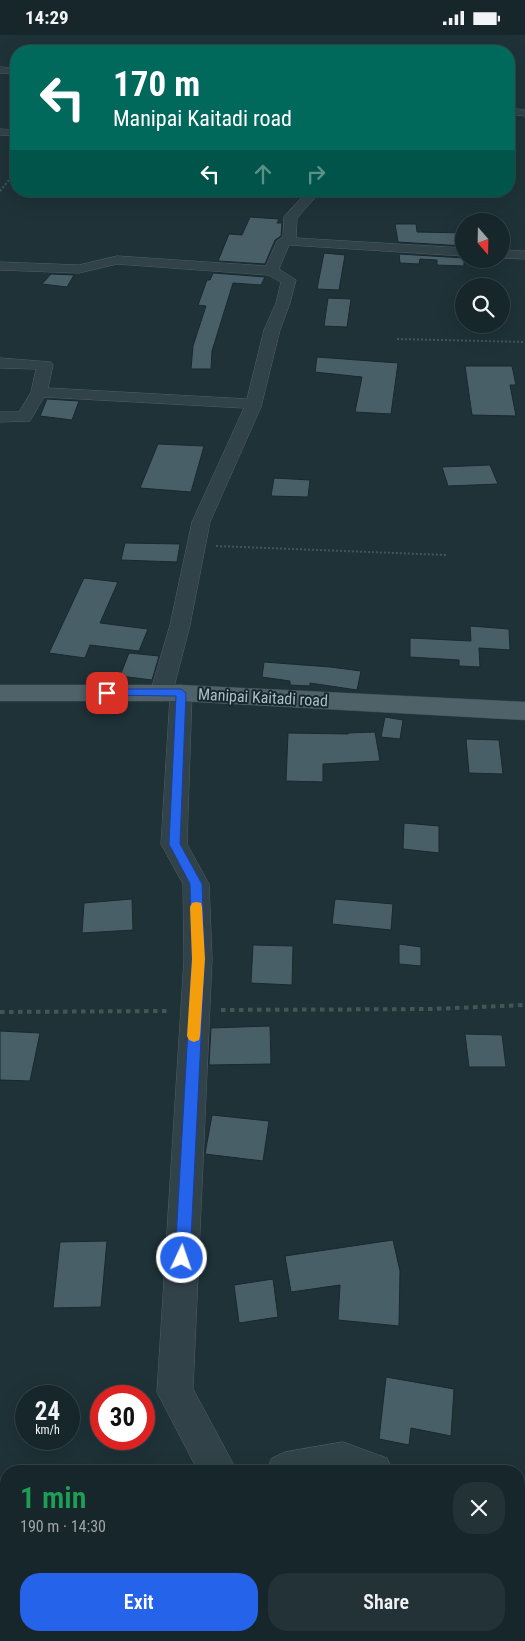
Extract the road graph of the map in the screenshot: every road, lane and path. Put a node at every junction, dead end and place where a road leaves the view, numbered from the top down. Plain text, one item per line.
1 (10, 179) edge
2 (0, 191) edge
3 (309, 197) edge
4 (289, 241) junction
5 (455, 251) edge
6 (510, 254) edge
7 (525, 255) edge
8 (0, 266) edge
9 (271, 271) junction
10 (397, 339) dead end
11 (525, 342) edge
12 (0, 363) edge
13 (39, 392) junction
14 (254, 404) junction
15 (0, 417) edge
16 (196, 545) junction
17 (446, 555) dead end
18 (0, 693) edge
19 (171, 693) junction
20 (525, 711) edge
21 (525, 1005) edge
22 (195, 1011) junction
23 (0, 1012) edge
24 (215, 1465) edge
25 (320, 1465) edge
26 (356, 1465) edge

1 - 2 path
3 - 4 street
4 - 5 street
4 - 9 street
6 - 7 street
8 - 9 street
9 - 14 street
10 - 11 path
12 - 13 street
13 - 14 street
13 - 15 street
14 - 16 street
16 - 17 path
16 - 19 street
18 - 19 main road, Manipai Kaitadi road
19 - 20 main road, Manipai Kaitadi road
19 - 22 street
21 - 22 path
22 - 23 path
22 - 24 street
25 - 26 street

